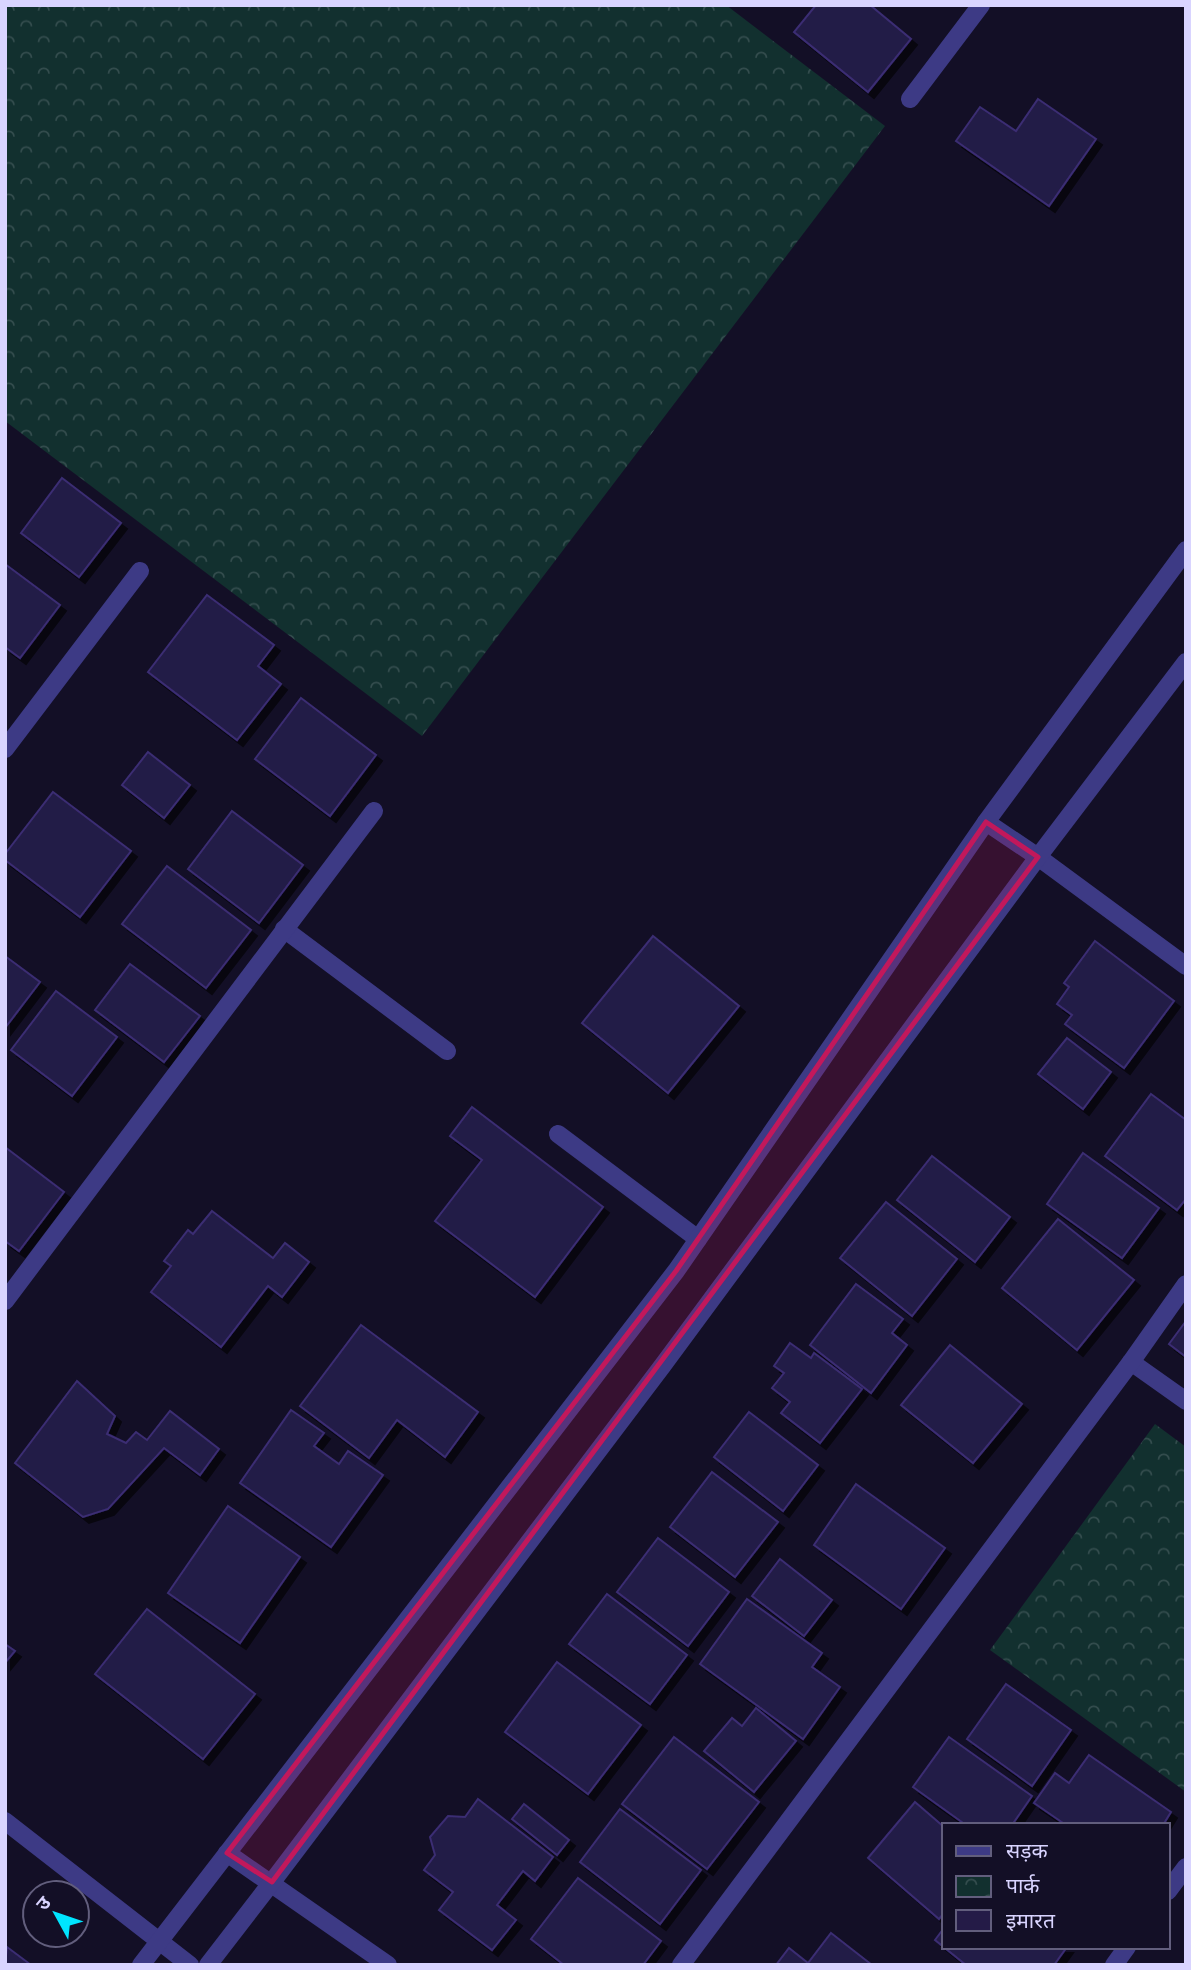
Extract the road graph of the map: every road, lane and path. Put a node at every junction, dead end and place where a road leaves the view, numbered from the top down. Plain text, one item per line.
1 (981, 5) edge
2 (910, 99) dead end
3 (1186, 550) edge
4 (140, 572) dead end
5 (1186, 662) edge
6 (5, 749) edge
7 (374, 811) dead end
8 (986, 822) junction
9 (1038, 857) junction
10 (284, 929) junction
11 (1186, 966) edge
12 (447, 1051) dead end
13 (558, 1135) dead end
14 (698, 1240) junction
15 (1186, 1284) edge
16 (5, 1301) edge
17 (1131, 1362) junction
18 (1186, 1401) edge
19 (5, 1821) edge
20 (227, 1853) junction
21 (1186, 1867) edge
22 (272, 1882) junction
23 (1170, 1888) edge
24 (158, 1941) junction
25 (1126, 1949) edge
26 (141, 1965) edge
27 (190, 1965) edge
28 (208, 1965) edge
29 (388, 1965) edge
30 (681, 1965) edge
31 (1114, 1965) edge

1 - 2 street
3 - 8 street
4 - 6 street
5 - 9 street
7 - 10 street
8 - 9 street
8 - 14 street
9 - 11 street
9 - 22 street
10 - 12 street
10 - 16 street
13 - 14 street
14 - 20 street
15 - 17 street
17 - 18 street
17 - 30 street
19 - 24 street
20 - 22 street
20 - 24 street
21 - 23 street
22 - 28 street
22 - 29 street
24 - 26 street
24 - 27 street
25 - 31 street

